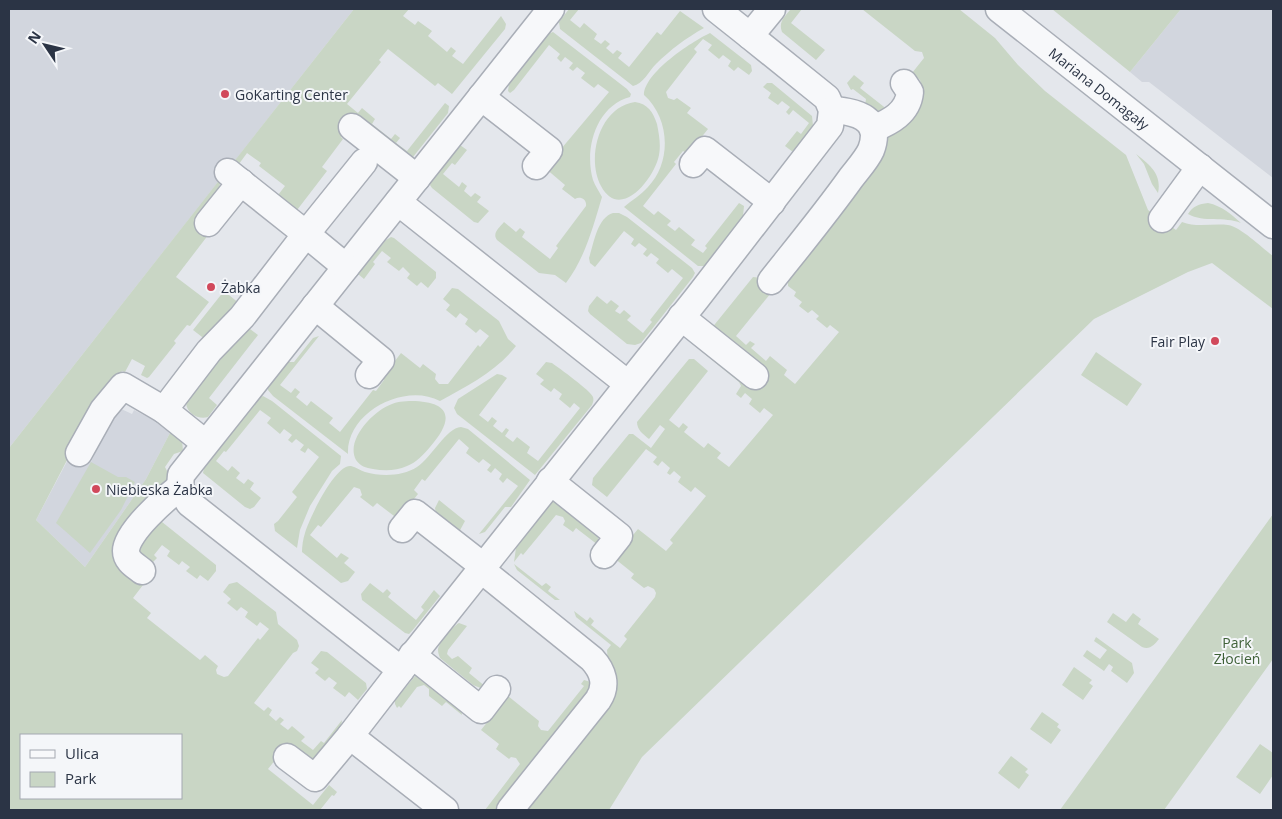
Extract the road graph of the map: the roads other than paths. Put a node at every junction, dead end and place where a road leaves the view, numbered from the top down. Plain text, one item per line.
1 (716, 9) edge
2 (772, 9) edge
3 (999, 9) edge
4 (541, 12) edge
5 (750, 36) junction
6 (904, 83) dead end
7 (481, 97) junction
8 (832, 110) junction
9 (352, 127) dead end
10 (873, 129) junction
11 (705, 149) dead end
12 (548, 150) dead end
13 (364, 162) dead end
14 (1200, 167) junction
15 (417, 178) junction
16 (398, 202) junction
17 (772, 202) junction
18 (1162, 219) dead end
19 (208, 224) dead end
20 (1273, 225) edge
21 (306, 234) junction
22 (346, 267) junction
23 (771, 281) dead end
24 (315, 306) junction
25 (681, 317) junction
26 (382, 359) dead end
27 (755, 376) dead end
28 (628, 384) junction
29 (164, 410) junction
30 (205, 443) junction
31 (80, 452) dead end
32 (550, 481) junction
33 (180, 487) junction
34 (415, 513) dead end
35 (604, 555) dead end
36 (482, 568) junction
37 (142, 572) dead end
38 (406, 663) junction
39 (497, 689) dead end
40 (350, 736) junction
41 (287, 756) dead end
42 (445, 810) edge
43 (510, 810) edge

1 - 5 street
2 - 5 street
3 - 14 street, Mariana Domagały
4 - 7 street
5 - 8 street
6 - 10 street
7 - 12 street
7 - 15 street
8 - 10 street
8 - 17 street
9 - 15 street
10 - 23 street
11 - 17 street
13 - 21 street
14 - 18 street
14 - 20 street, Mariana Domagały
15 - 16 street
16 - 22 street
16 - 28 street
17 - 25 street
19 - 21 street
21 - 22 street
21 - 29 street
22 - 24 street
24 - 26 street
24 - 30 street
25 - 27 street
25 - 28 street
28 - 32 street
29 - 30 street
29 - 31 street
30 - 33 street
32 - 35 street
32 - 36 street
33 - 37 street
33 - 38 street
34 - 36 street
36 - 38 street
36 - 43 street
38 - 39 street
38 - 40 street
40 - 41 street
40 - 42 street

